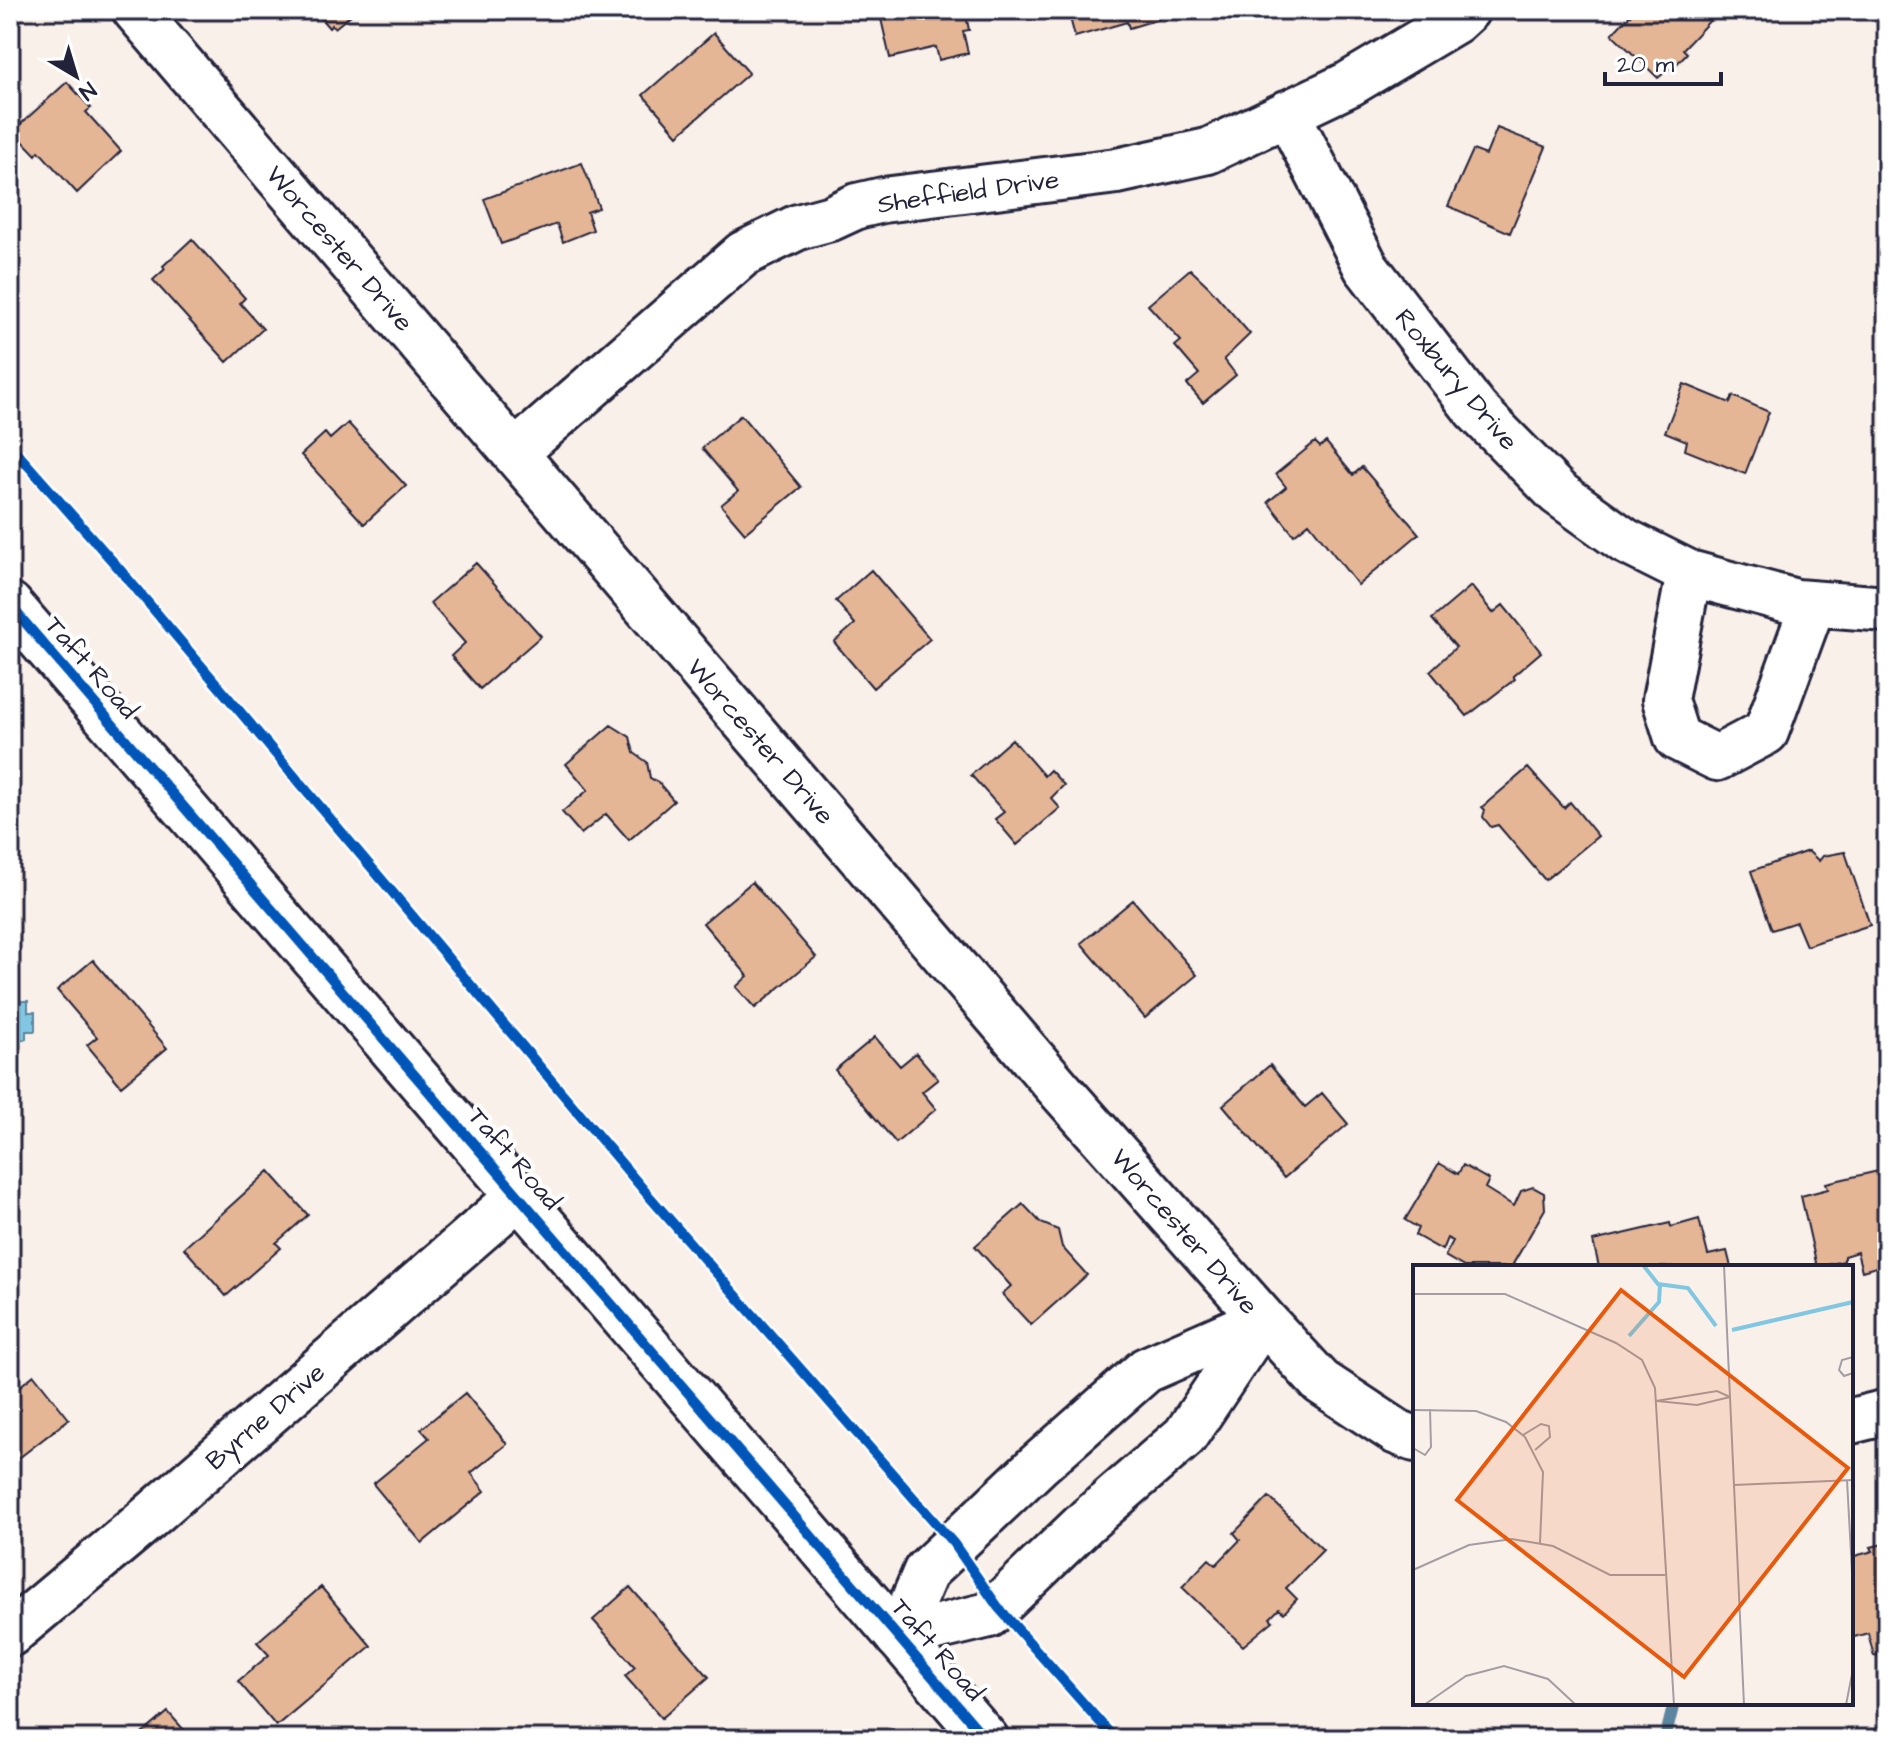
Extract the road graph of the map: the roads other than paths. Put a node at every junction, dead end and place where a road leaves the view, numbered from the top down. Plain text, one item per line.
1 (135, 10) edge
2 (1467, 10) edge
3 (1287, 113) junction
4 (515, 453) junction
5 (1689, 573) junction
6 (1813, 604) junction
7 (10, 605) edge
8 (1887, 609) edge
9 (519, 1196) junction
10 (1263, 1319) junction
11 (1887, 1412) edge
12 (1853, 1420) edge
13 (1413, 1438) edge
14 (10, 1634) edge
15 (898, 1637) junction
16 (986, 1739) edge

1 - 4 street, Worcester Drive
2 - 3 street, Sheffield Drive
3 - 4 street, Sheffield Drive
3 - 5 street, Roxbury Drive
4 - 10 street, Worcester Drive
5 - 6 street, Roxbury Drive
5 - 6 street
6 - 8 street, Roxbury Drive
7 - 9 street, Taft Road
9 - 14 street, Byrne Drive
9 - 15 street, Taft Road
10 - 13 street, Worcester Drive
10 - 15 street
10 - 15 street
11 - 12 street
15 - 16 street, Taft Road

